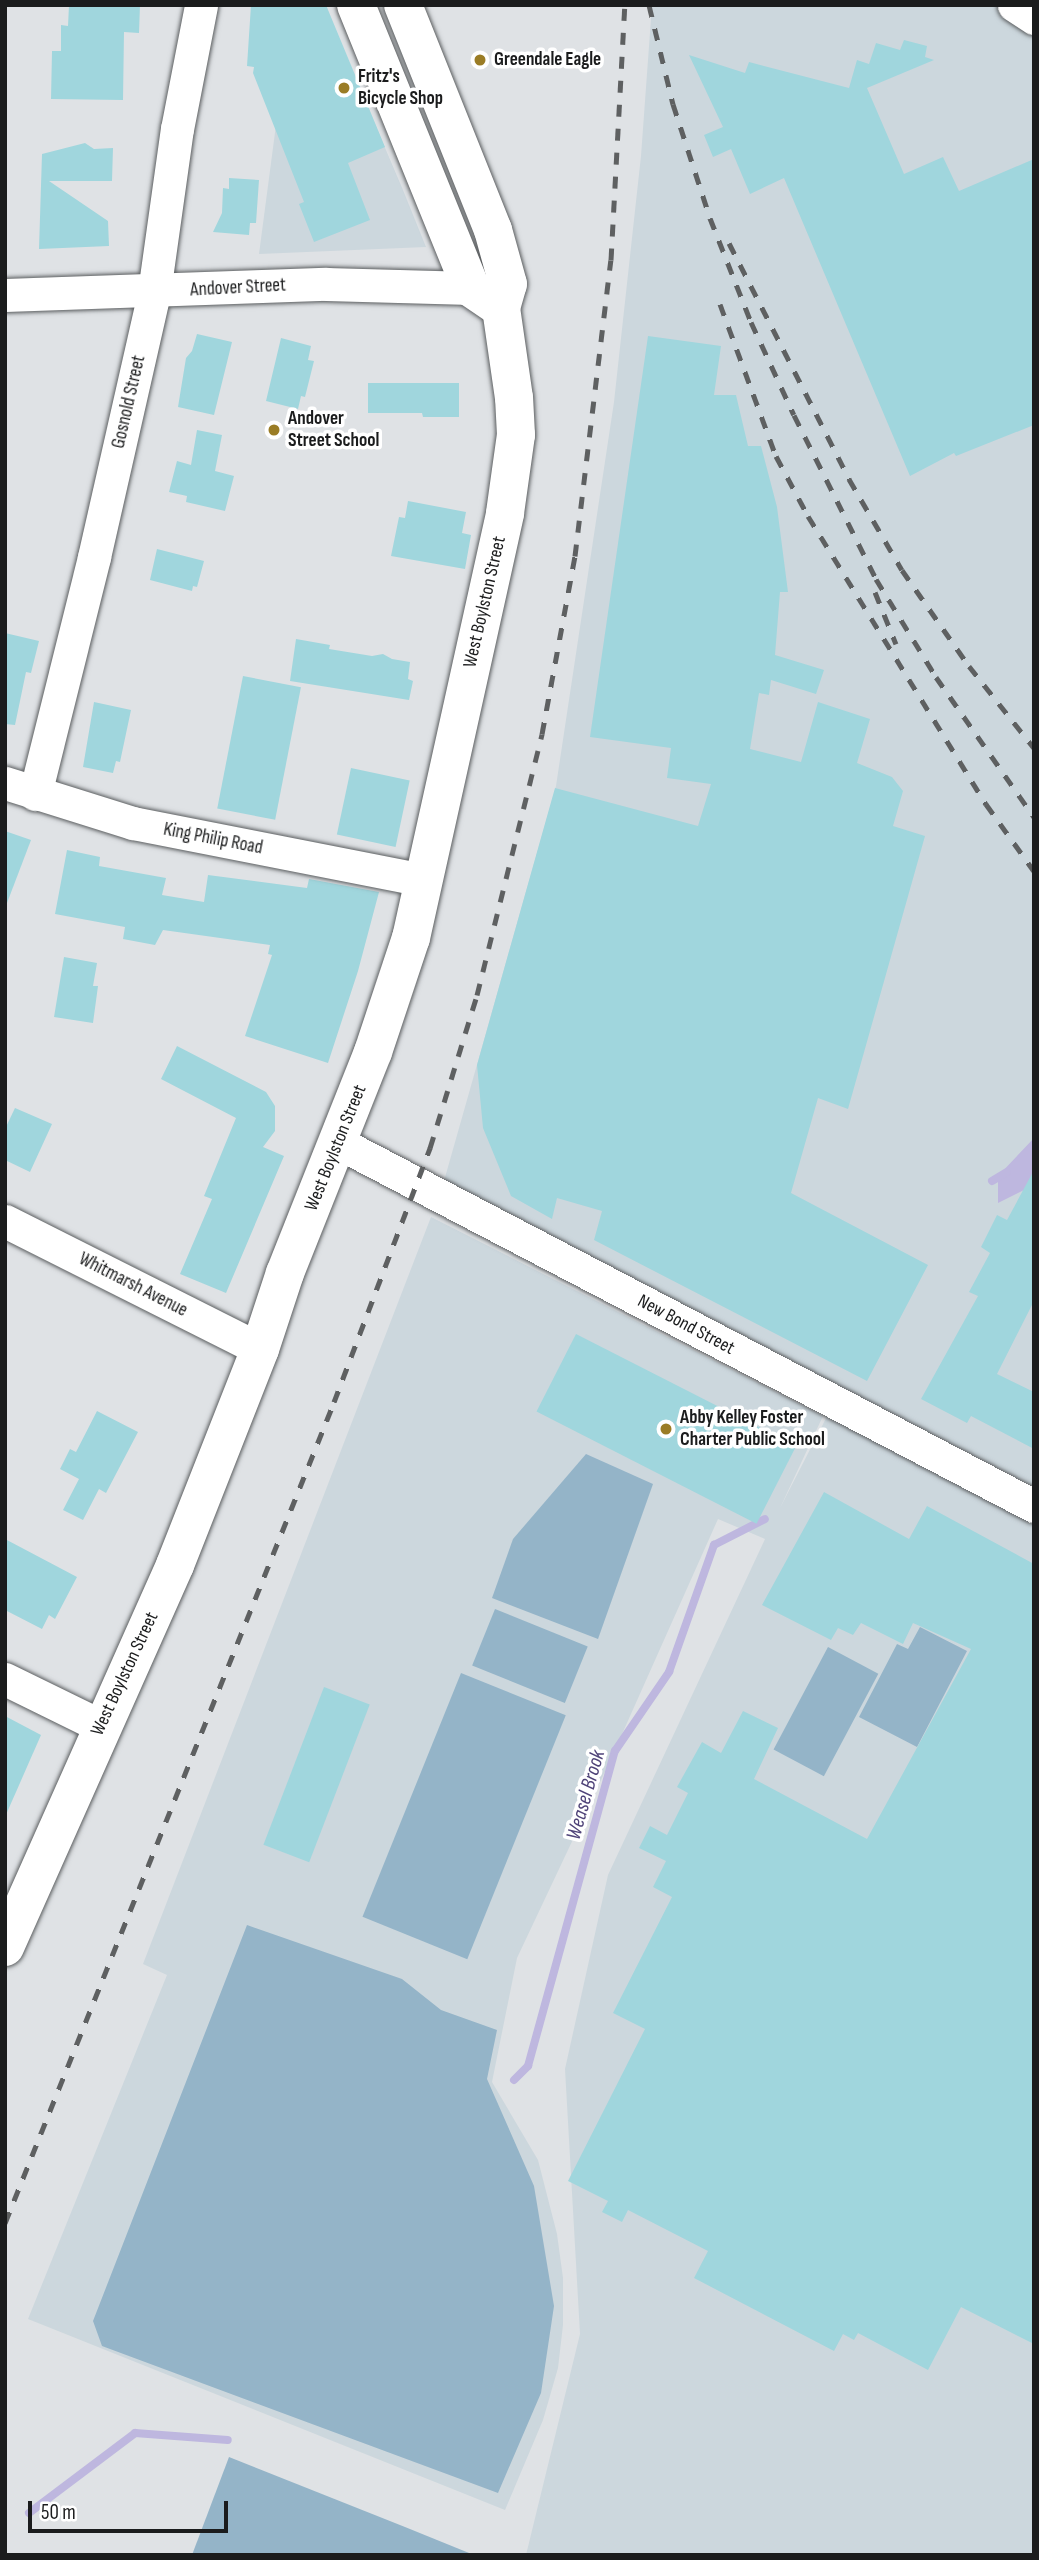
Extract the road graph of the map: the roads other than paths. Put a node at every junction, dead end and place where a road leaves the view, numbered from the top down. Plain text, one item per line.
1 (201, 5) edge
2 (356, 5) edge
3 (402, 5) edge
4 (1014, 5) edge
5 (1034, 18) edge
6 (154, 292) junction
7 (5, 295) edge
8 (486, 298) junction
9 (20, 789) edge
10 (425, 880) junction
11 (339, 1143) junction
12 (5, 1221) edge
13 (260, 1349) junction
14 (1034, 1506) edge
15 (5, 1679) edge
16 (101, 1727) junction
17 (5, 1947) edge

1 - 6 street, Gosnold Street
2 - 8 main road, West Boylston Street
3 - 8 main road, West Boylston Street
4 - 5 street
6 - 7 street, Andover Street
6 - 8 street, Andover Street
6 - 9 street, Gosnold Street
8 - 10 main road, West Boylston Street
9 - 10 street, King Philip Road
10 - 11 main road, West Boylston Street
11 - 13 main road, West Boylston Street
11 - 14 street, New Bond Street
12 - 13 street, Whitmarsh Avenue
13 - 16 main road, West Boylston Street
15 - 16 street
16 - 17 main road, West Boylston Street

